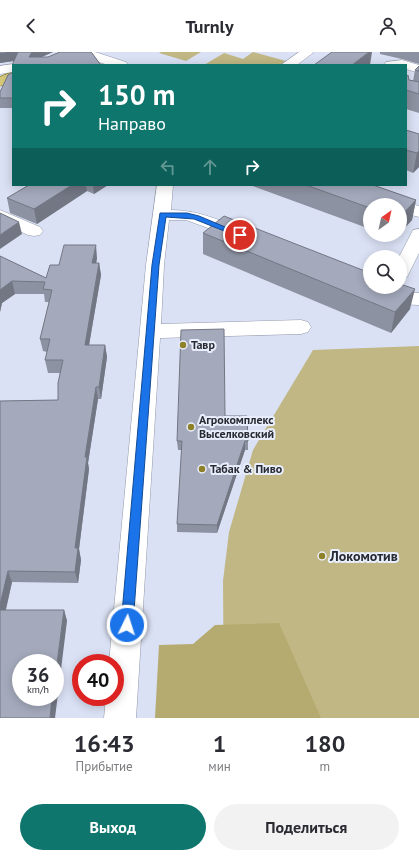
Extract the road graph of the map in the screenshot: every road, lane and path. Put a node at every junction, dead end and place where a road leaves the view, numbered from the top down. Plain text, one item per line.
1 (82, 52) edge
2 (308, 52) edge
3 (118, 64) edge
4 (290, 64) edge
5 (407, 65) edge
6 (12, 68) edge
7 (419, 69) edge
8 (0, 70) edge
9 (12, 76) edge
10 (0, 82) edge
11 (165, 186) edge
12 (407, 208) edge
13 (419, 212) edge
14 (0, 215) edge
15 (162, 215) junction
16 (34, 231) dead end
17 (419, 234) edge
18 (254, 241) edge
19 (407, 259) edge
20 (395, 294) edge
21 (419, 299) edge
22 (301, 327) dead end
23 (150, 331) junction
24 (120, 718) edge

1 - 3 street
2 - 4 street
5 - 7 street
6 - 8 street
9 - 10 main road
11 - 15 street
12 - 13 street
14 - 16 street
15 - 18 street
15 - 23 street
17 - 19 street
20 - 21 street
22 - 23 street
23 - 24 street

